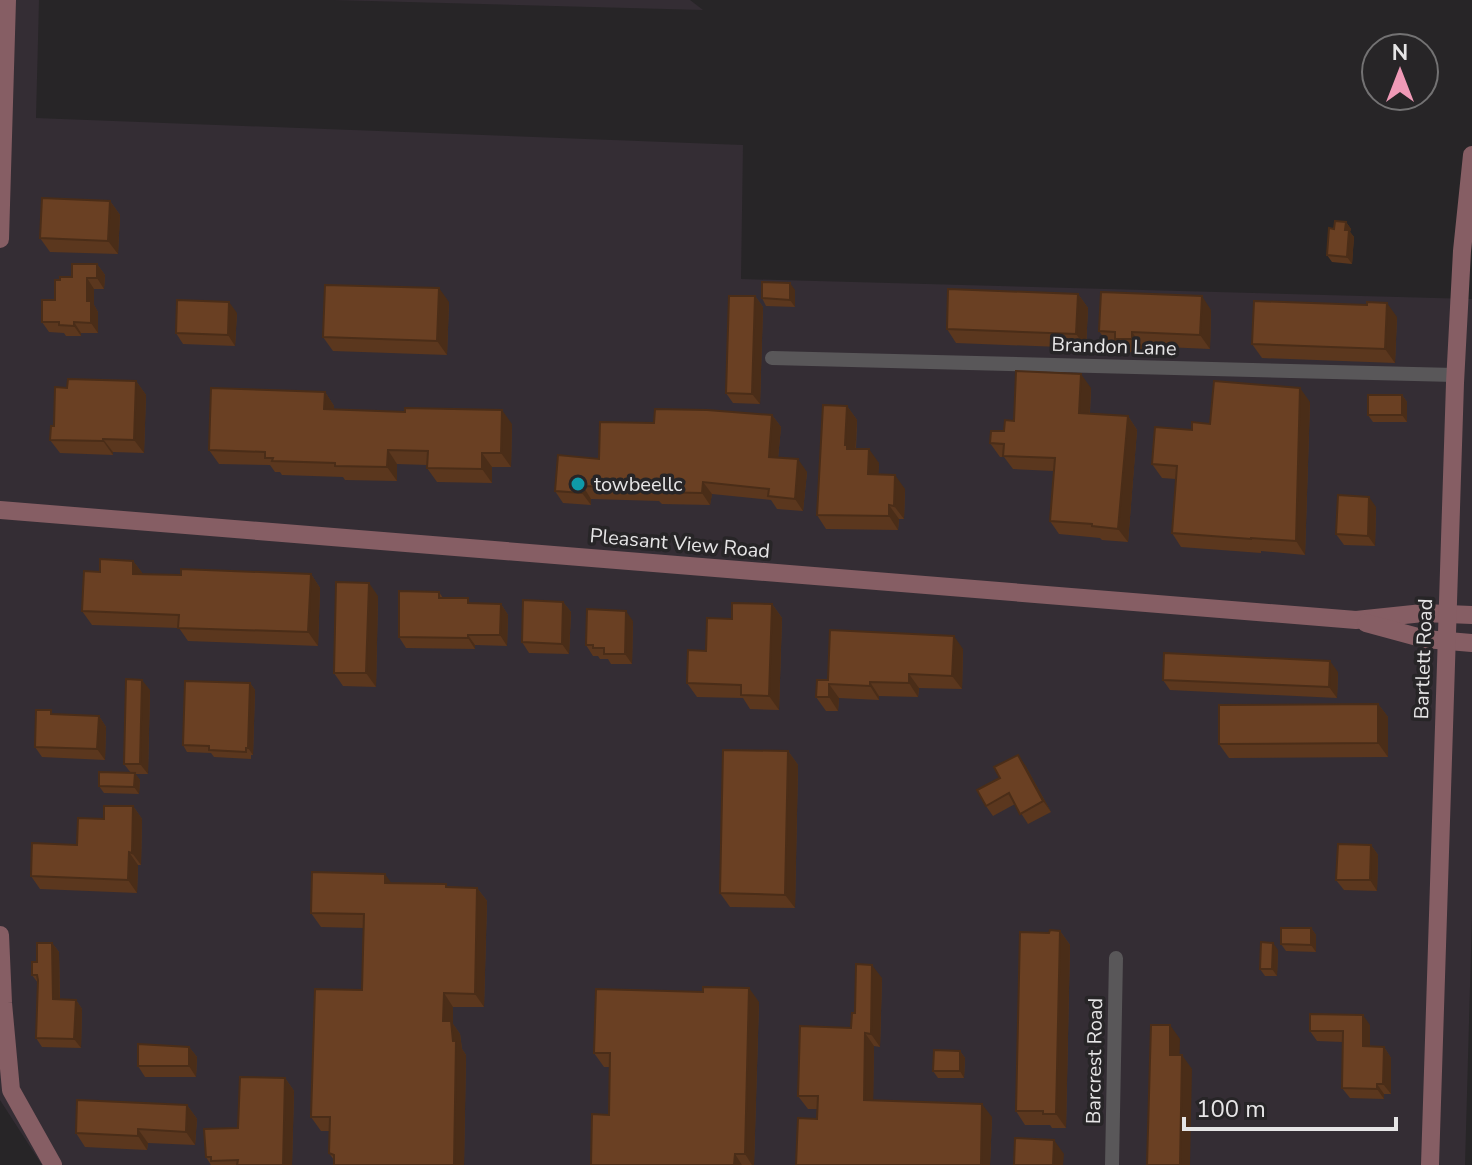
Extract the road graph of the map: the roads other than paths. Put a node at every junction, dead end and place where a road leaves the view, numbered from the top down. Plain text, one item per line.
1 (7, 0) edge
2 (1472, 155) edge
3 (0, 239) edge
4 (772, 358) dead end
5 (1455, 375) junction
6 (0, 510) edge
7 (1447, 614) junction
8 (1472, 615) edge
9 (1356, 620) junction
10 (1446, 642) junction
11 (1472, 643) edge
12 (0, 935) edge
13 (1116, 958) dead end
14 (53, 1165) edge
15 (1112, 1165) edge
16 (1430, 1165) edge

1 - 3 main road
2 - 5 main road, Bartlett Road
4 - 5 street, Brandon Lane
5 - 7 main road, Bartlett Road
6 - 9 main road, Pleasant View Road
7 - 8 main road, Pleasant View Road
7 - 9 main road, Pleasant View Road
7 - 10 main road, Bartlett Road
9 - 10 main road, Pleasant View Road
10 - 11 main road, Pleasant View Road
10 - 16 main road, Bartlett Road
12 - 14 main road
13 - 15 street, Barcrest Road

